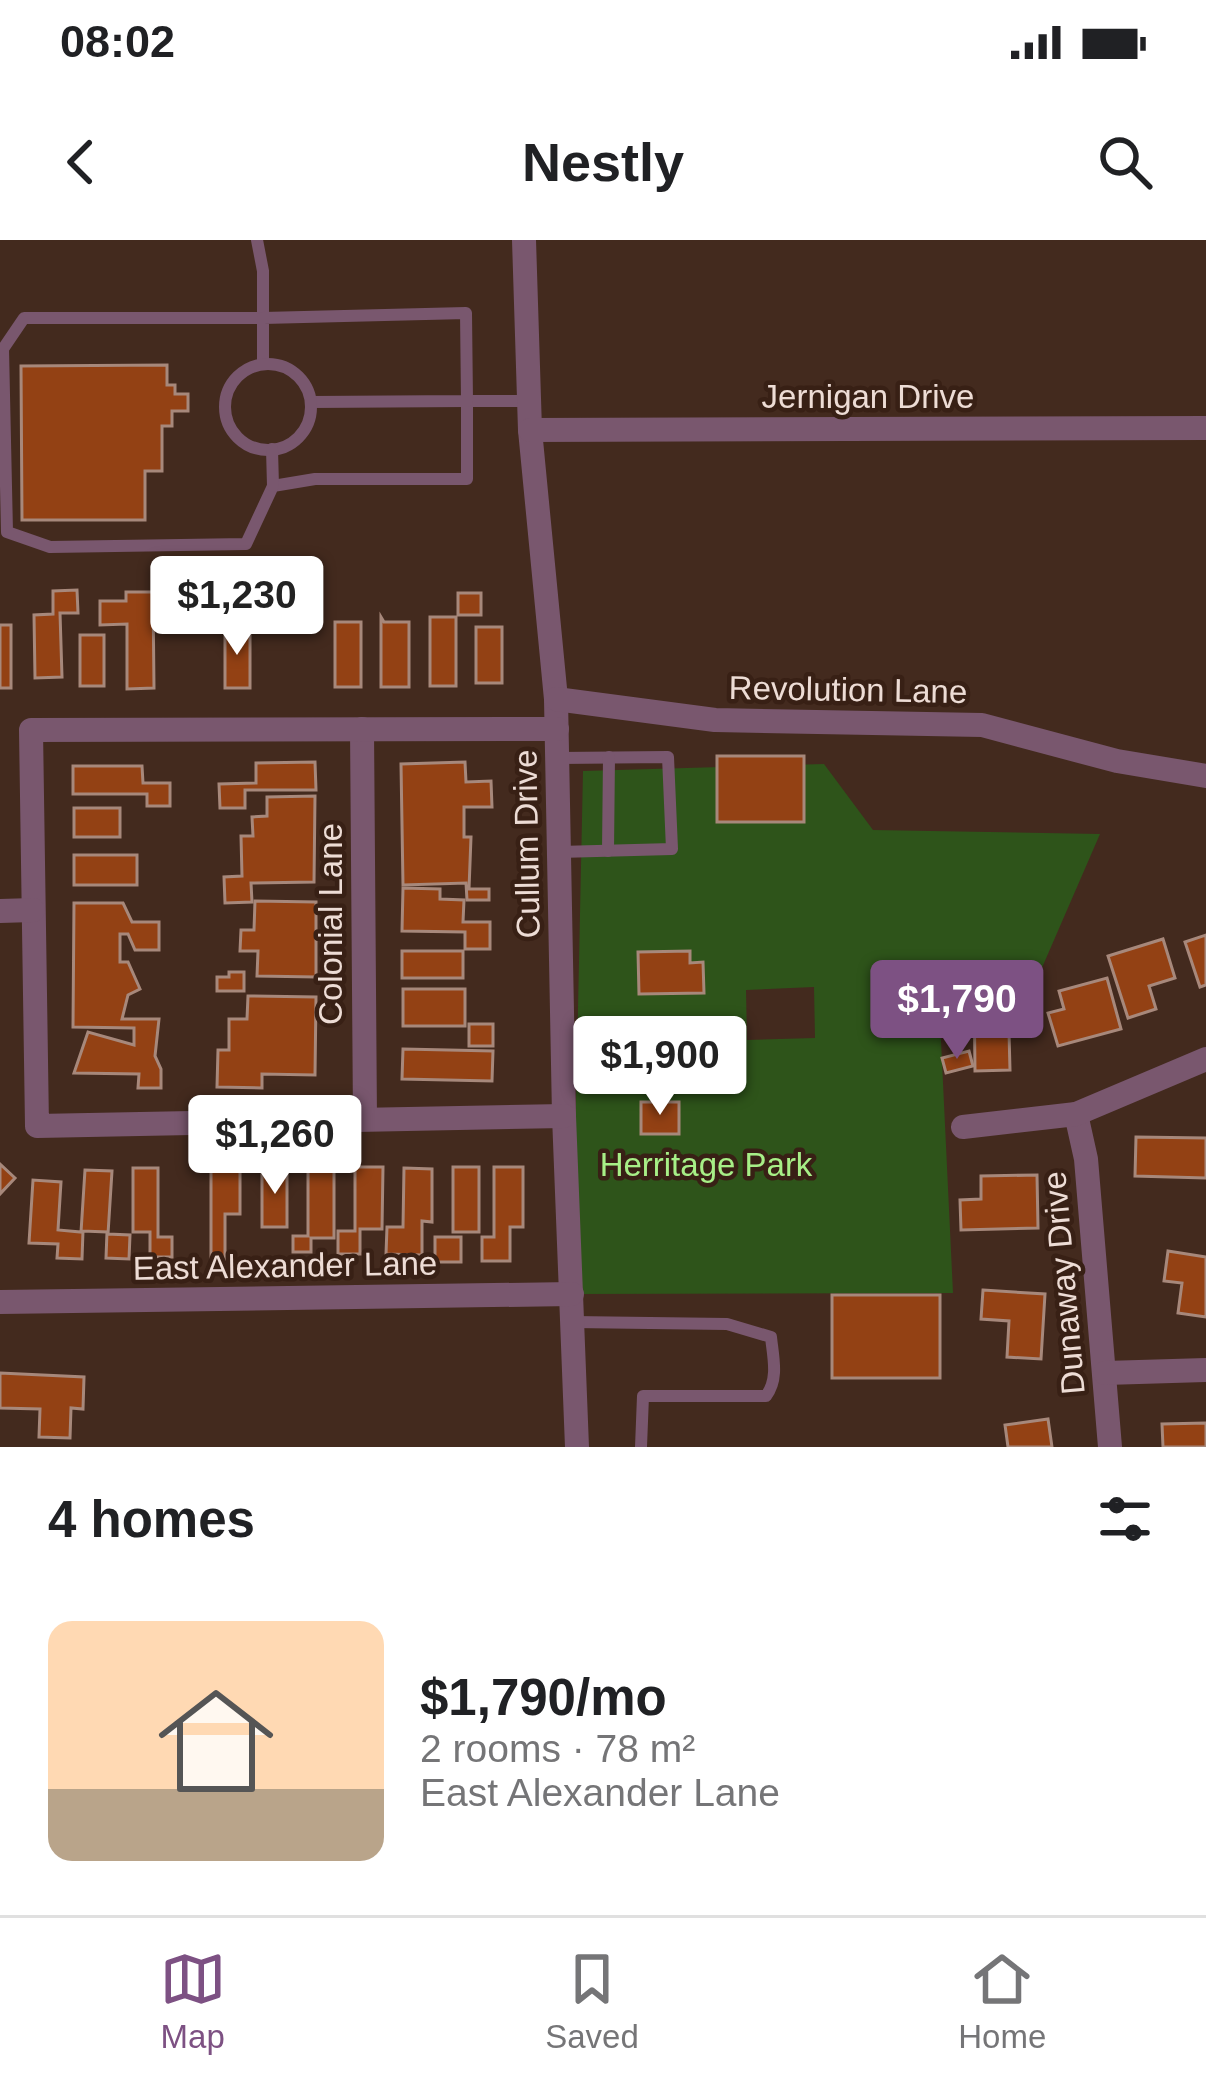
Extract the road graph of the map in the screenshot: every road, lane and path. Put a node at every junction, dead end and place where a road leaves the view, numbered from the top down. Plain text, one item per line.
1 (257, 240) edge
2 (524, 240) edge
3 (263, 318) junction
4 (263, 364) junction
5 (466, 401) junction
6 (529, 401) junction
7 (311, 402) junction
8 (1206, 428) edge
9 (530, 430) junction
10 (272, 449) junction
11 (273, 486) junction
12 (556, 699) junction
13 (362, 729) junction
14 (556, 729) junction
15 (609, 757) junction
16 (557, 758) junction
17 (1206, 776) edge
18 (608, 850) junction
19 (559, 852) junction
20 (0, 910) edge
21 (33, 910) junction
22 (1206, 1059) edge
23 (1076, 1114) junction
24 (564, 1116) junction
25 (365, 1118) junction
26 (963, 1127) dead end
27 (572, 1294) junction
28 (0, 1302) edge
29 (573, 1322) junction
30 (1206, 1370) edge
31 (1105, 1373) junction
32 (577, 1447) edge
33 (640, 1447) edge
34 (1110, 1447) edge

1 - 3 lane
2 - 6 street, Cullum Drive
3 - 4 lane
3 - 5 lane
3 - 11 lane
4 - 7 lane
4 - 10 lane
5 - 6 lane
5 - 7 lane
5 - 11 lane
6 - 9 street, Cullum Drive
7 - 10 lane
8 - 9 street, Jernigan Drive
9 - 12 street, Cullum Drive
10 - 11 lane
12 - 14 street, Cullum Drive
12 - 17 street, Revolution Lane
13 - 14 street
13 - 21 street
13 - 25 street, Colonial Lane
14 - 16 street, Cullum Drive
15 - 16 lane
15 - 18 lane
15 - 18 lane
16 - 19 street, Cullum Drive
18 - 19 lane
19 - 24 street, Cullum Drive
20 - 21 street
21 - 25 street
22 - 23 street
23 - 26 street
23 - 31 street, Dunaway Drive
24 - 25 street
24 - 27 street, Cullum Drive
27 - 28 street, East Alexander Lane
27 - 29 street, Cullum Drive
29 - 32 street, Cullum Drive
29 - 33 lane
30 - 31 street
31 - 34 street, Dunaway Drive

